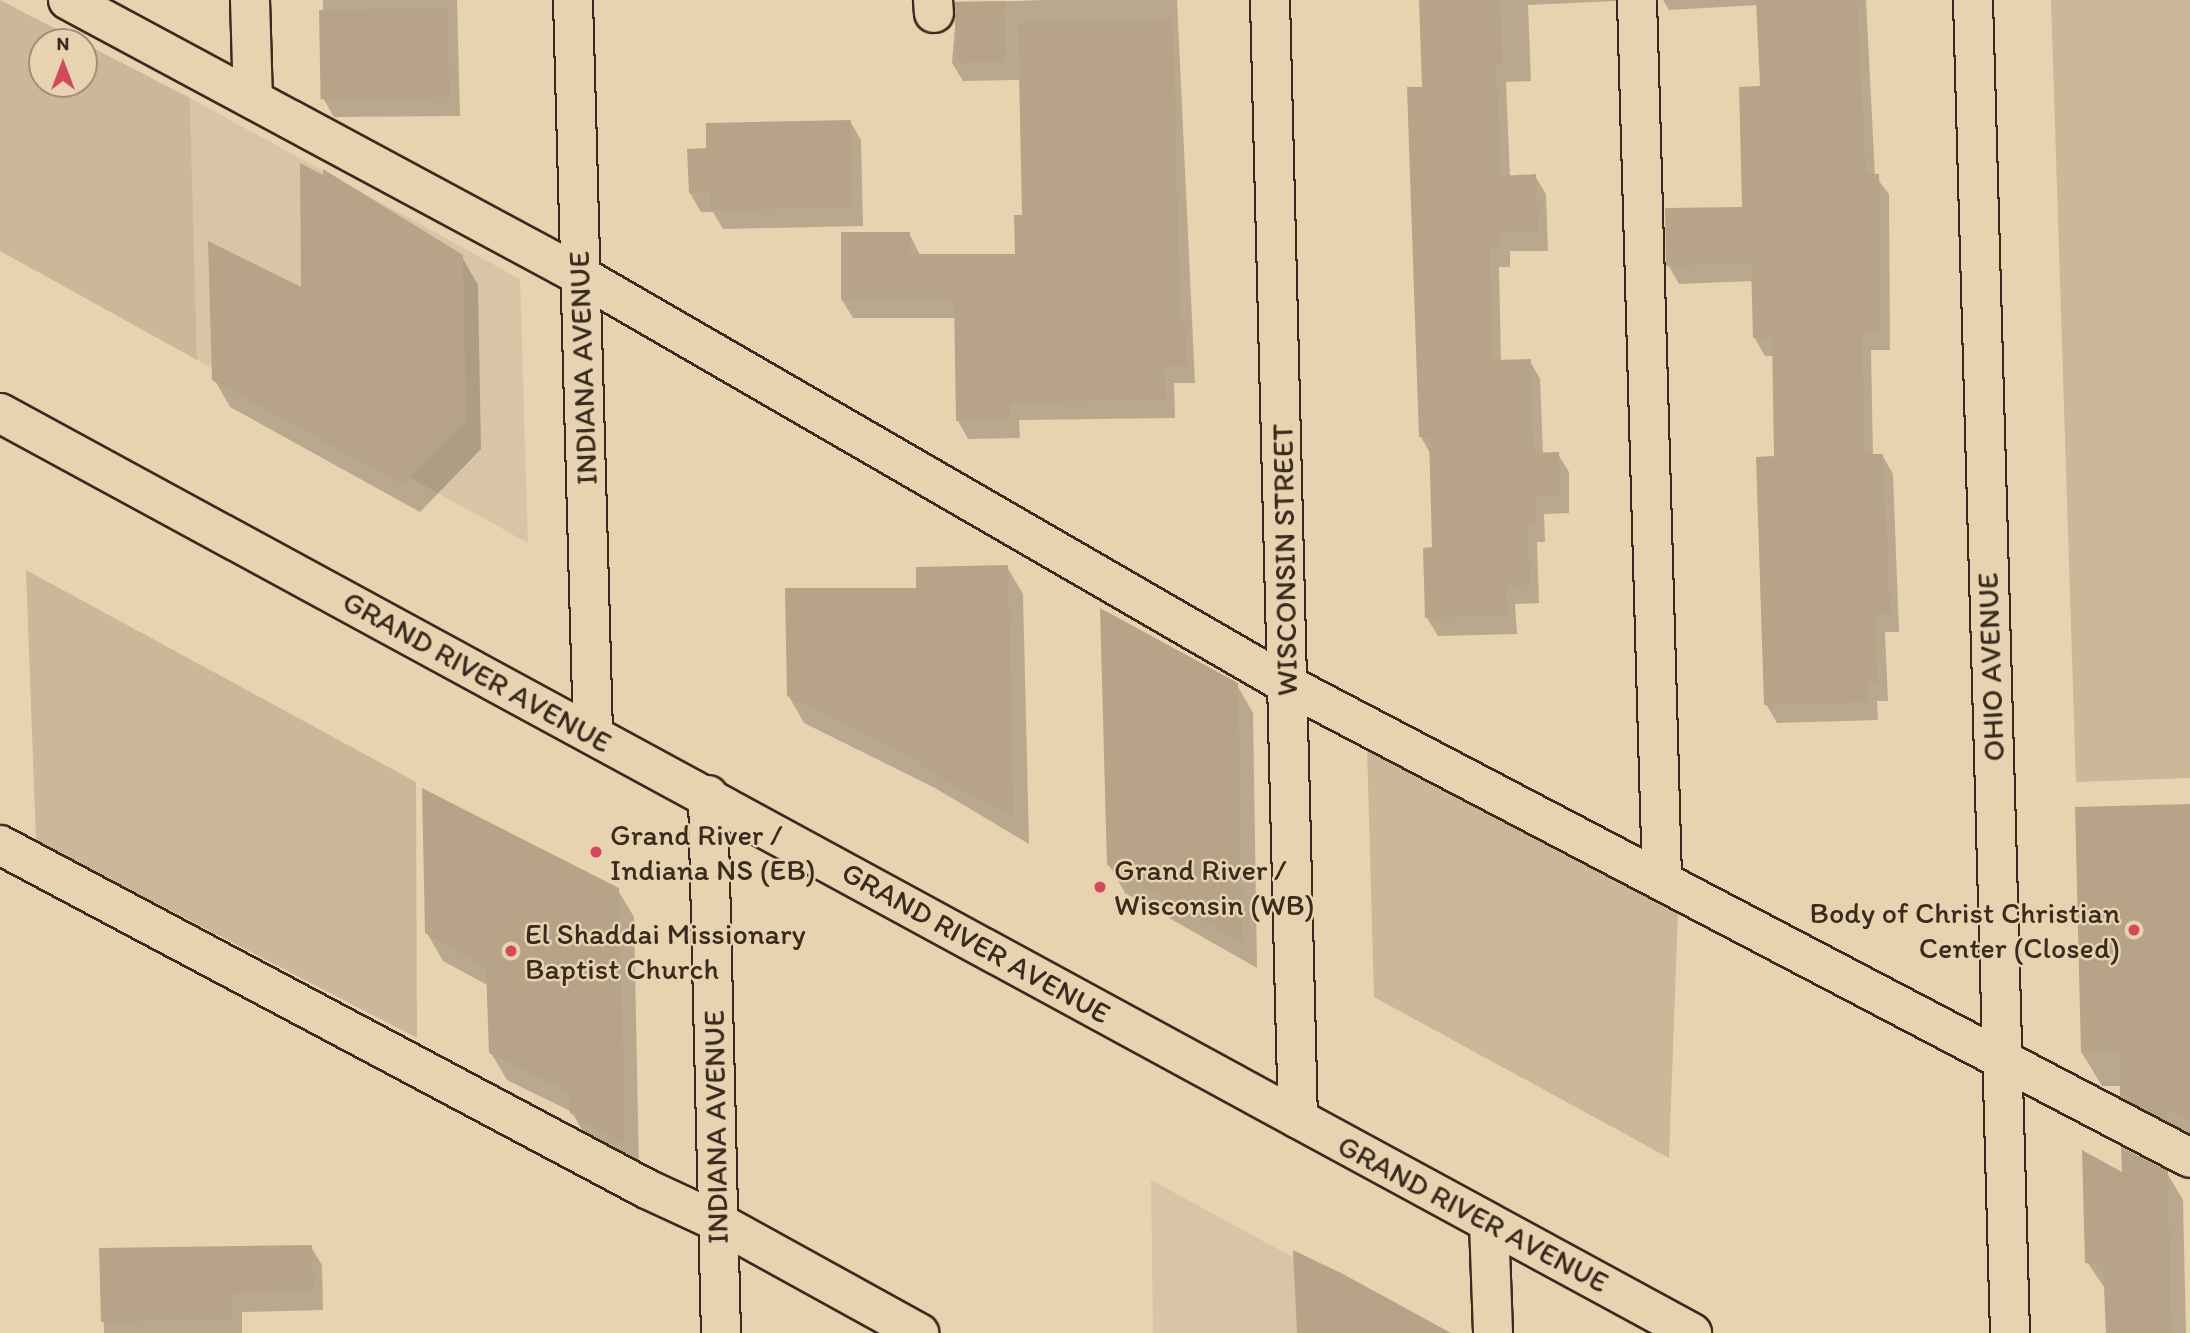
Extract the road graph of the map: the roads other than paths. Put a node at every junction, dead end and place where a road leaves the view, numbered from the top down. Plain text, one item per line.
1 (68, 0) edge
2 (250, 0) edge
3 (573, 0) edge
4 (1270, 0) edge
5 (1637, 0) edge
6 (1973, 0) edge
7 (253, 99) junction
8 (581, 276) junction
9 (0, 413) edge
10 (1288, 685) junction
11 (593, 735) junction
12 (708, 796) junction
13 (0, 845) edge
14 (1662, 880) junction
15 (2002, 1057) junction
16 (1298, 1119) junction
17 (2190, 1158) edge
18 (718, 1222) junction
19 (1489, 1223) junction
20 (721, 1333) edge
21 (919, 1333) edge
22 (1493, 1333) edge
23 (1692, 1333) edge
24 (2010, 1333) edge

1 - 7 street
2 - 7 street
3 - 8 street, INDIANA AVENUE
4 - 10 street, WISCONSIN STREET
5 - 14 street
6 - 15 street, OHIO AVENUE
7 - 8 street
8 - 10 street
8 - 11 street, INDIANA AVENUE
9 - 11 street, GRAND RIVER AVENUE
10 - 14 street
10 - 16 street, WISCONSIN STREET
11 - 12 street, GRAND RIVER AVENUE
12 - 16 street, GRAND RIVER AVENUE
12 - 18 street, INDIANA AVENUE
13 - 18 street
14 - 15 street
15 - 17 street
15 - 24 street, OHIO AVENUE
16 - 19 street, GRAND RIVER AVENUE
18 - 20 street, INDIANA AVENUE
18 - 21 street
19 - 22 street
19 - 23 street, GRAND RIVER AVENUE

